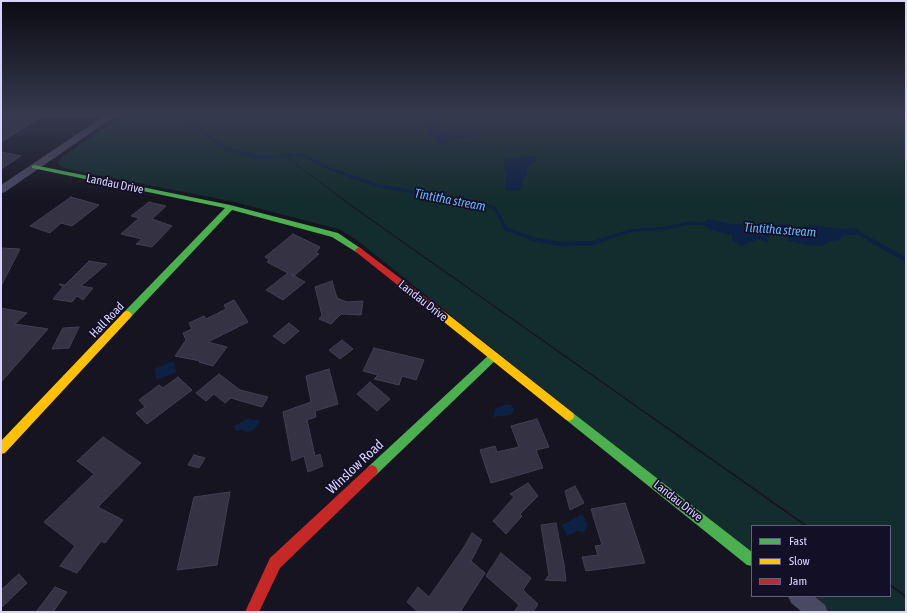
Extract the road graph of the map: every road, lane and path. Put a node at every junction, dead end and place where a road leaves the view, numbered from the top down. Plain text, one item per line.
1 (68, 145) edge
2 (34, 167) junction
3 (1, 190) edge
4 (230, 208) junction
5 (494, 356) junction
6 (1, 448) edge
7 (751, 559) edge
8 (799, 597) edge
9 (252, 612) edge
10 (818, 612) edge

1 - 2 street
2 - 3 street
2 - 4 street, Landau Drive
4 - 5 street, Landau Drive
4 - 6 street, Hall Road
5 - 7 street, Landau Drive
5 - 9 street, Winslow Road
8 - 10 street

